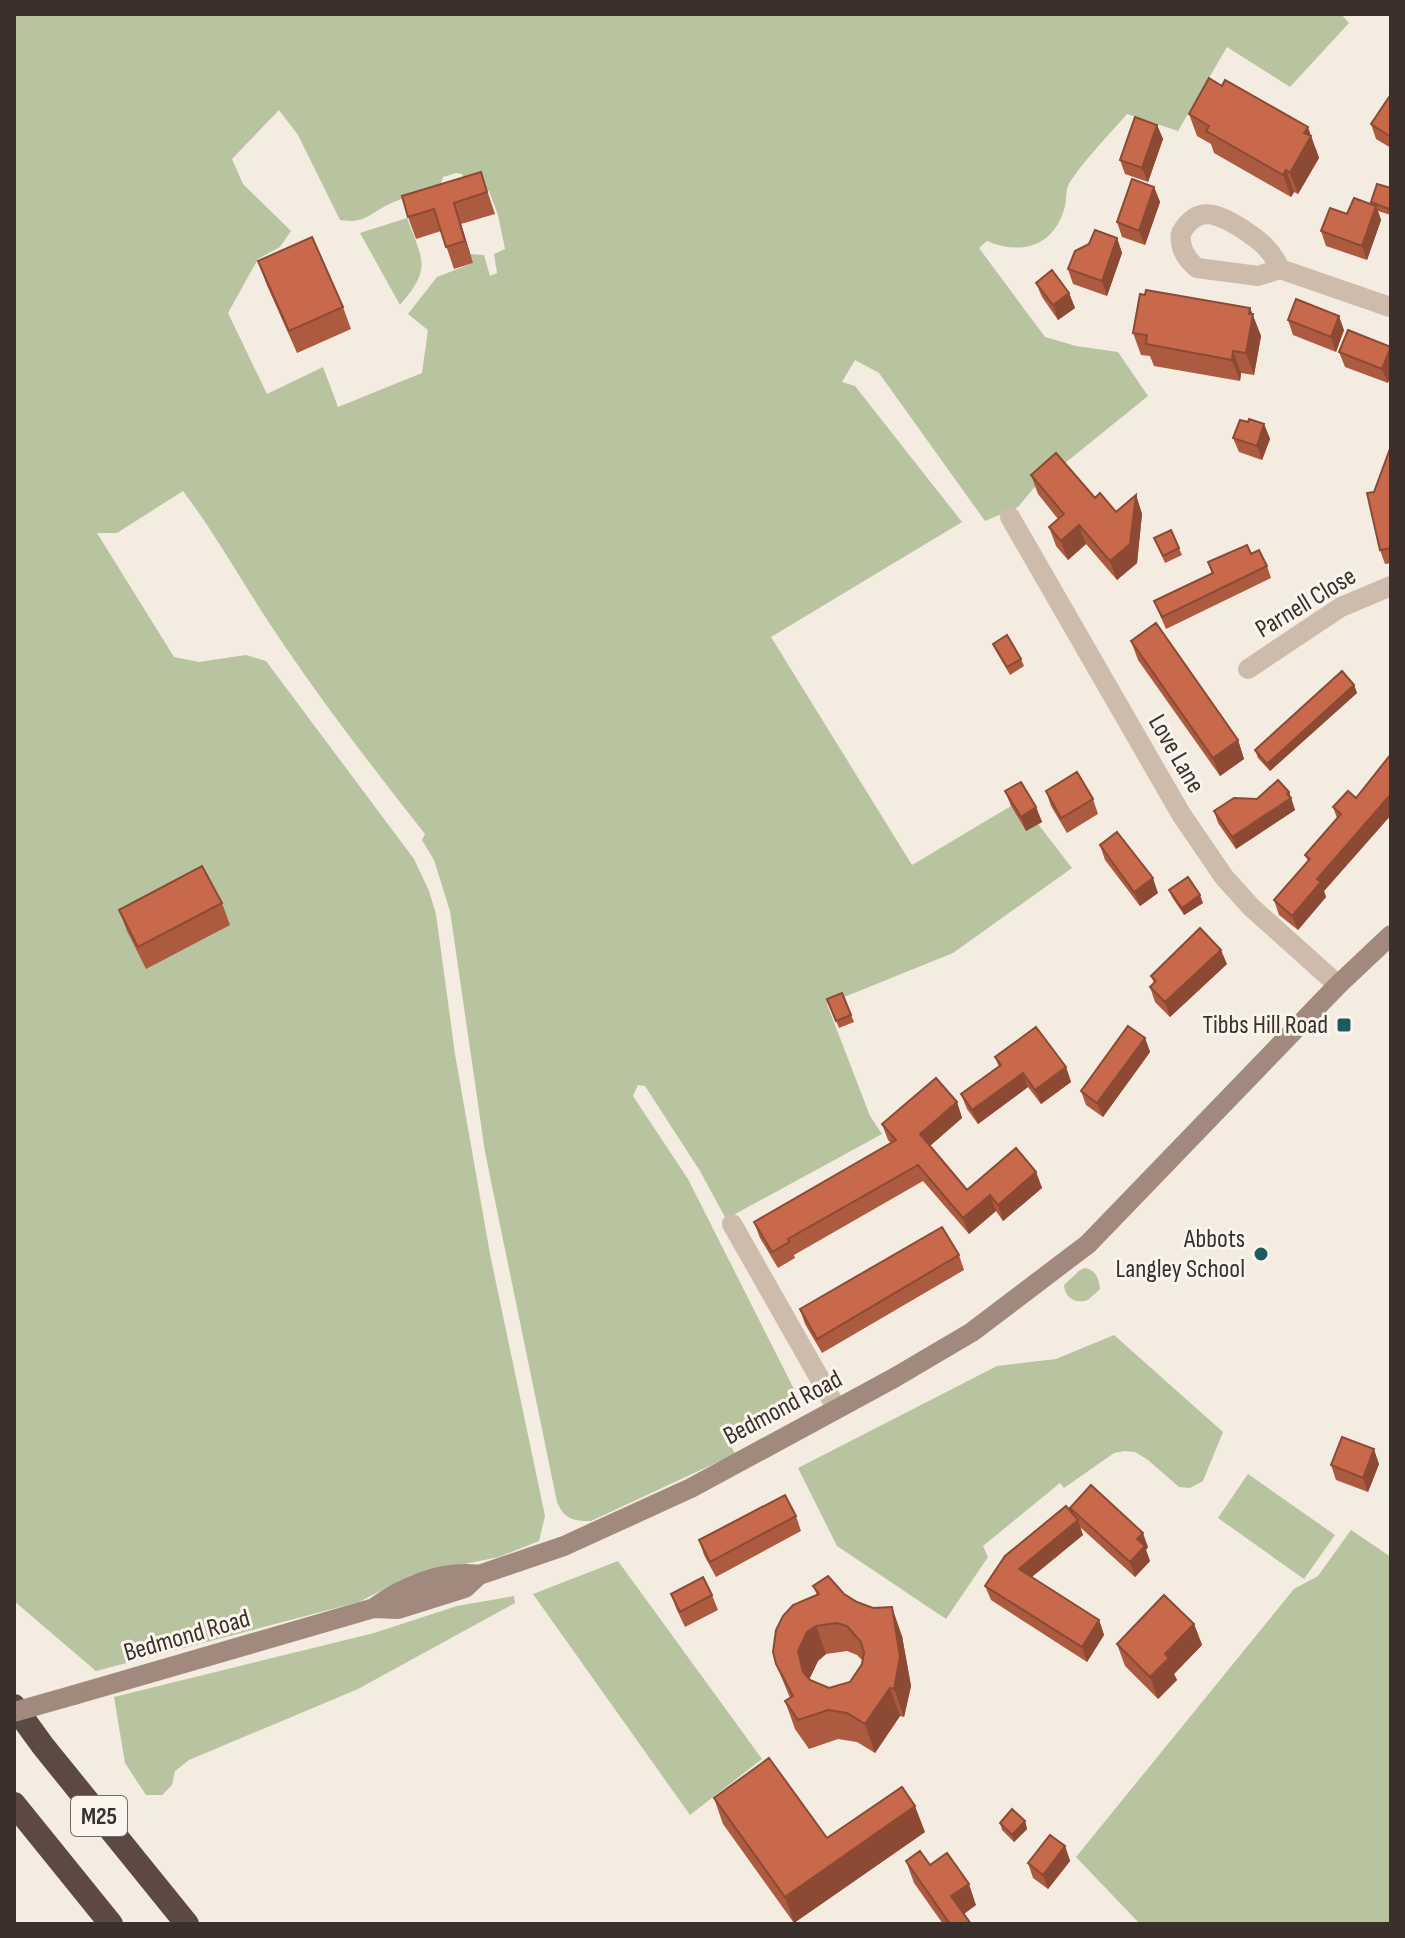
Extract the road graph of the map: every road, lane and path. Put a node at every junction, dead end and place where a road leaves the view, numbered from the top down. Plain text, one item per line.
1 (1280, 269) junction
2 (1391, 306) edge
3 (1010, 517) dead end
4 (1391, 586) edge
5 (1248, 669) dead end
6 (1391, 935) edge
7 (1338, 985) junction
8 (732, 1224) dead end
9 (837, 1409) junction
10 (14, 1709) edge
11 (14, 1804) edge
12 (111, 1924) edge
13 (187, 1924) edge

1 - 1 street
1 - 2 street
3 - 7 street, Love Lane
4 - 5 street, Parnell Close
6 - 7 street
7 - 9 street, Bedmond Road
8 - 9 street
9 - 10 street, Bedmond Road, bridge
10 - 13 highway, M25
11 - 12 highway, M25

